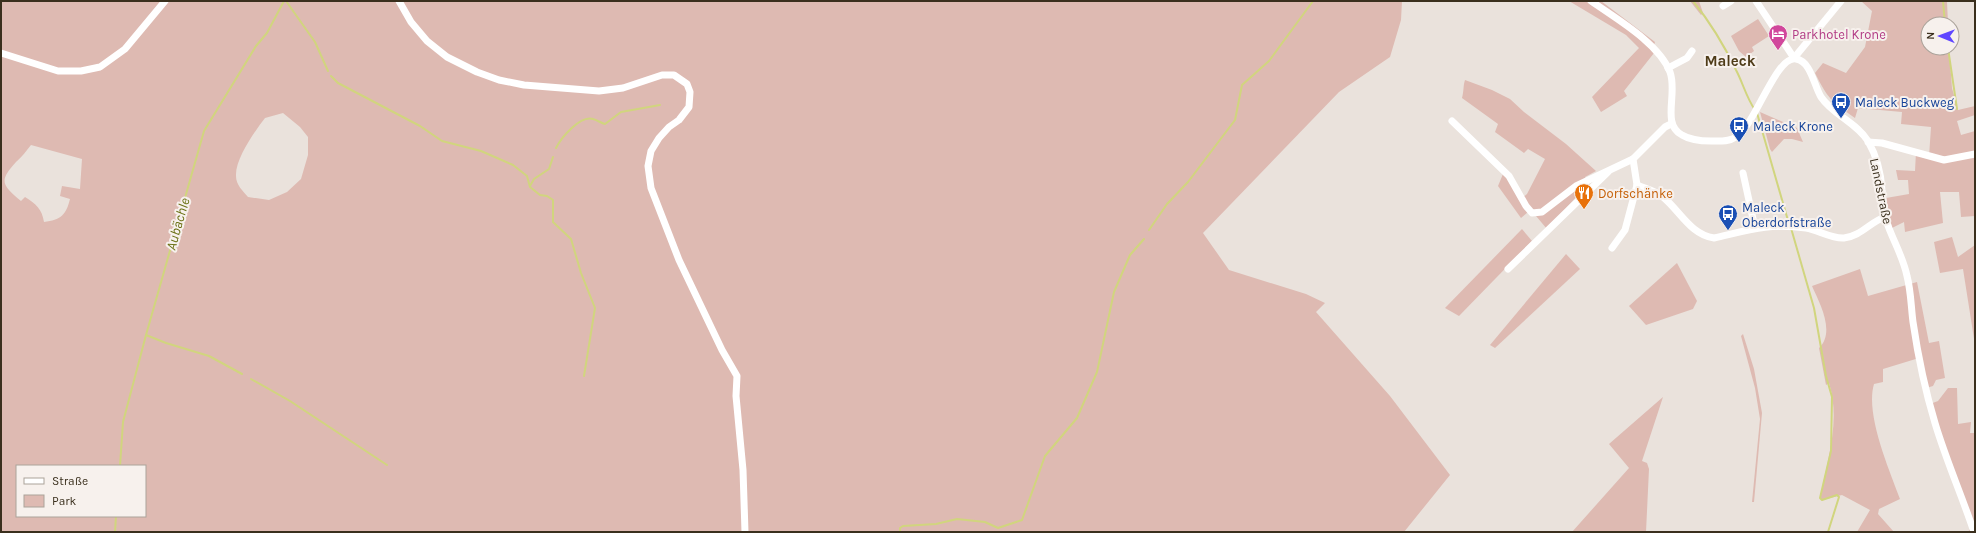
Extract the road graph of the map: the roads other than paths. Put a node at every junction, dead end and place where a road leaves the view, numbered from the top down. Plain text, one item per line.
1 (165, 1) edge
2 (400, 1) edge
3 (1591, 1) edge
4 (1731, 1) edge
5 (1756, 1) edge
6 (1841, 1) edge
7 (1723, 6) dead end
8 (1692, 51) dead end
9 (1, 52) edge
10 (1794, 58) junction
11 (1668, 68) junction
12 (1452, 121) dead end
13 (1671, 124) junction
14 (1868, 142) junction
15 (1975, 154) edge
16 (1633, 159) junction
17 (1609, 170) junction
18 (1743, 172) dead end
19 (1637, 186) junction
20 (1885, 217) junction
21 (1755, 228) junction
22 (1612, 248) dead end
23 (1508, 269) dead end
24 (745, 532) edge
25 (1974, 532) edge

1 - 9 street
2 - 24 street
3 - 11 street
4 - 7 street
5 - 10 street, Landstraße
6 - 10 street
8 - 11 street
10 - 13 street
10 - 14 street, Landstraße
11 - 13 street
12 - 17 street
13 - 16 street
14 - 15 street
14 - 20 street, Landstraße
16 - 17 street
16 - 19 street
17 - 23 street
18 - 21 street
19 - 21 street
19 - 22 street
20 - 21 street
20 - 25 street, Landstraße

